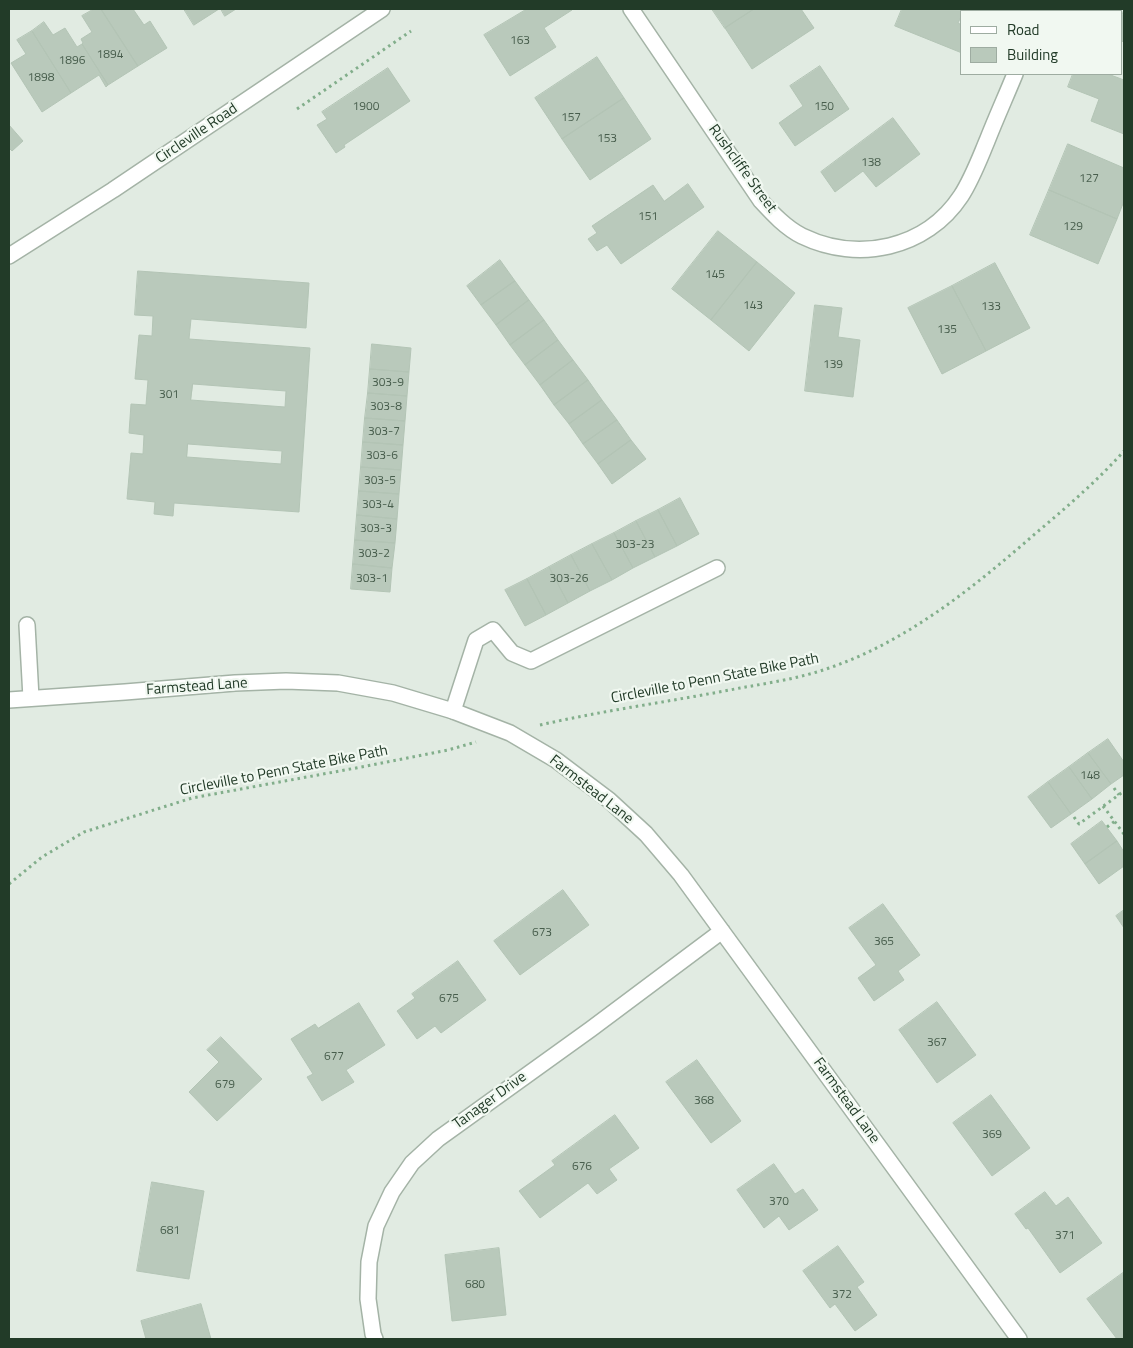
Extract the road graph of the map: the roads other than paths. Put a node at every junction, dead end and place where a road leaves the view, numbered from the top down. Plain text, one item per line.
1 (382, 9) edge
2 (631, 9) edge
3 (1015, 75) edge
4 (9, 256) edge
5 (717, 568) dead end
6 (27, 625) dead end
7 (31, 698) junction
8 (9, 700) edge
9 (452, 711) junction
10 (722, 931) junction
11 (375, 1339) edge
12 (1019, 1339) edge

1 - 4 street, Circleville Road
2 - 3 street, Rushcliffe Street
5 - 9 street
6 - 7 street
7 - 8 street, Farmstead Lane
7 - 9 street, Farmstead Lane
9 - 10 street, Farmstead Lane
10 - 11 street, Tanager Drive
10 - 12 street, Farmstead Lane

